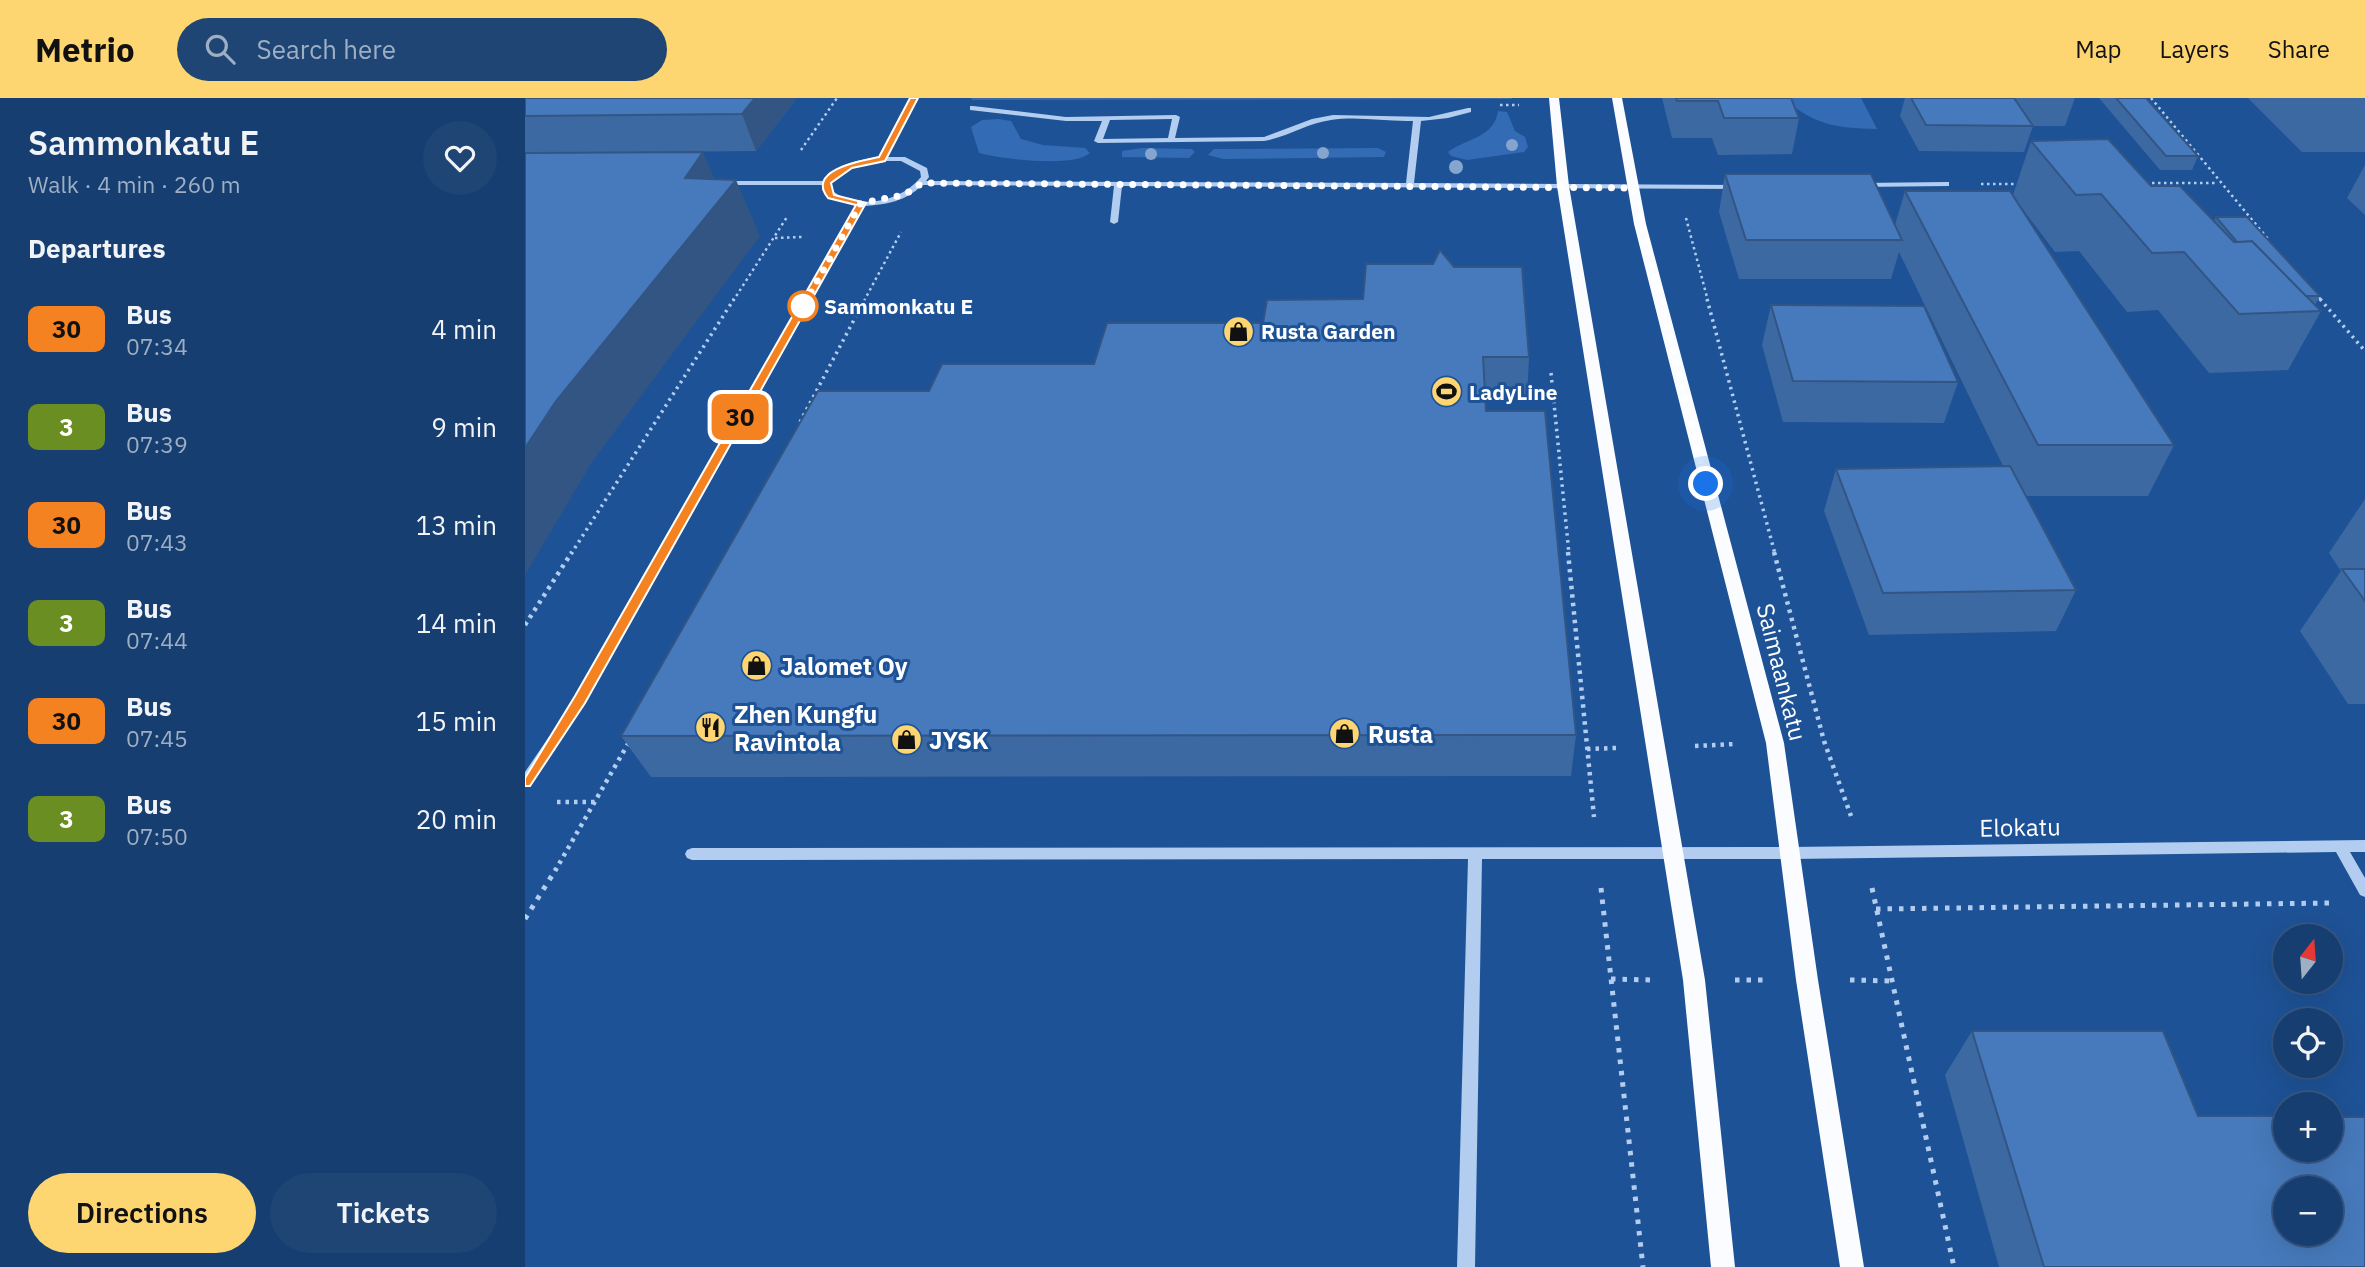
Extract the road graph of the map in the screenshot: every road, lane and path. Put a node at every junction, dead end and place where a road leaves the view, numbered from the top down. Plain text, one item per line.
1 (837, 98) edge
2 (913, 98) edge
3 (1554, 98) edge
4 (1617, 98) edge
5 (2151, 98) edge
6 (973, 108) dead end
7 (1468, 110) dead end
8 (1107, 118) junction
9 (1417, 121) junction
10 (1171, 141) junction
11 (882, 159) junction
12 (714, 183) edge
13 (782, 183) junction
14 (826, 183) junction
15 (922, 183) junction
16 (946, 183) junction
17 (2137, 183) edge
18 (2218, 183) junction
19 (1118, 184) junction
20 (1946, 184) joint
21 (2028, 184) dead end
22 (1410, 186) junction
23 (1563, 186) junction
24 (1851, 186) edge
25 (1682, 187) junction
26 (1746, 187) edge
27 (1633, 188) junction
28 (861, 203) junction
29 (1114, 222) dead end
30 (2273, 246) edge
31 (2310, 288) edge
32 (2365, 351) edge
33 (1551, 363) dead end
34 (797, 427) edge
35 (525, 625) edge
36 (636, 730) edge
37 (1824, 741) junction
38 (1775, 743) junction
39 (1657, 747) junction
40 (1587, 748) junction
41 (525, 782) edge
42 (2340, 846) junction
43 (2365, 846) edge
44 (1864, 852) junction
45 (1475, 853) junction
46 (1597, 853) junction
47 (1675, 853) junction
48 (1791, 853) junction
49 (692, 854) dead end
50 (2365, 891) edge
51 (2337, 903) dead end
52 (1876, 909) junction
53 (525, 919) edge
54 (1611, 979) junction
55 (1694, 980) junction
56 (1807, 980) junction
57 (1893, 981) junction
58 (1466, 1267) edge
59 (1643, 1267) edge
60 (1723, 1267) edge
61 (1852, 1267) edge
62 (1954, 1267) edge

1 - 13 path
2 - 11 street
3 - 23 main road
4 - 27 main road, Saimaankatu
5 - 18 path
6 - 8 street
7 - 9 street
8 - 10 street
8 - 10 street
9 - 10 street
9 - 22 street
11 - 14 street
11 - 15 street
12 - 13 street
13 - 14 street
13 - 35 path
14 - 28 street
15 - 16 street
15 - 28 street
16 - 19 street
16 - 34 path
17 - 18 path
18 - 30 path
19 - 22 street
19 - 29 street
20 - 21 path
20 - 24 street
22 - 23 street
23 - 27 street
23 - 39 main road
25 - 26 street
25 - 27 street
25 - 37 path
27 - 38 main road, Saimaankatu
28 - 41 street
31 - 32 path
33 - 40 path
36 - 53 path
37 - 38 path
37 - 44 path
38 - 39 path
38 - 48 main road, Saimaankatu
39 - 40 path
39 - 47 main road
40 - 46 path
42 - 43 street, Elokatu
42 - 44 street, Elokatu
42 - 50 street
44 - 48 street, Elokatu
44 - 52 path
45 - 46 street, Elokatu
45 - 49 street, Elokatu
45 - 58 street
46 - 47 street, Elokatu
46 - 54 path
47 - 48 street, Elokatu
47 - 55 main road
48 - 56 main road, Saimaankatu
51 - 52 path
52 - 57 path
54 - 55 path
54 - 59 path
55 - 56 path
55 - 60 main road
56 - 57 path
56 - 61 main road, Saimaankatu
57 - 62 path

